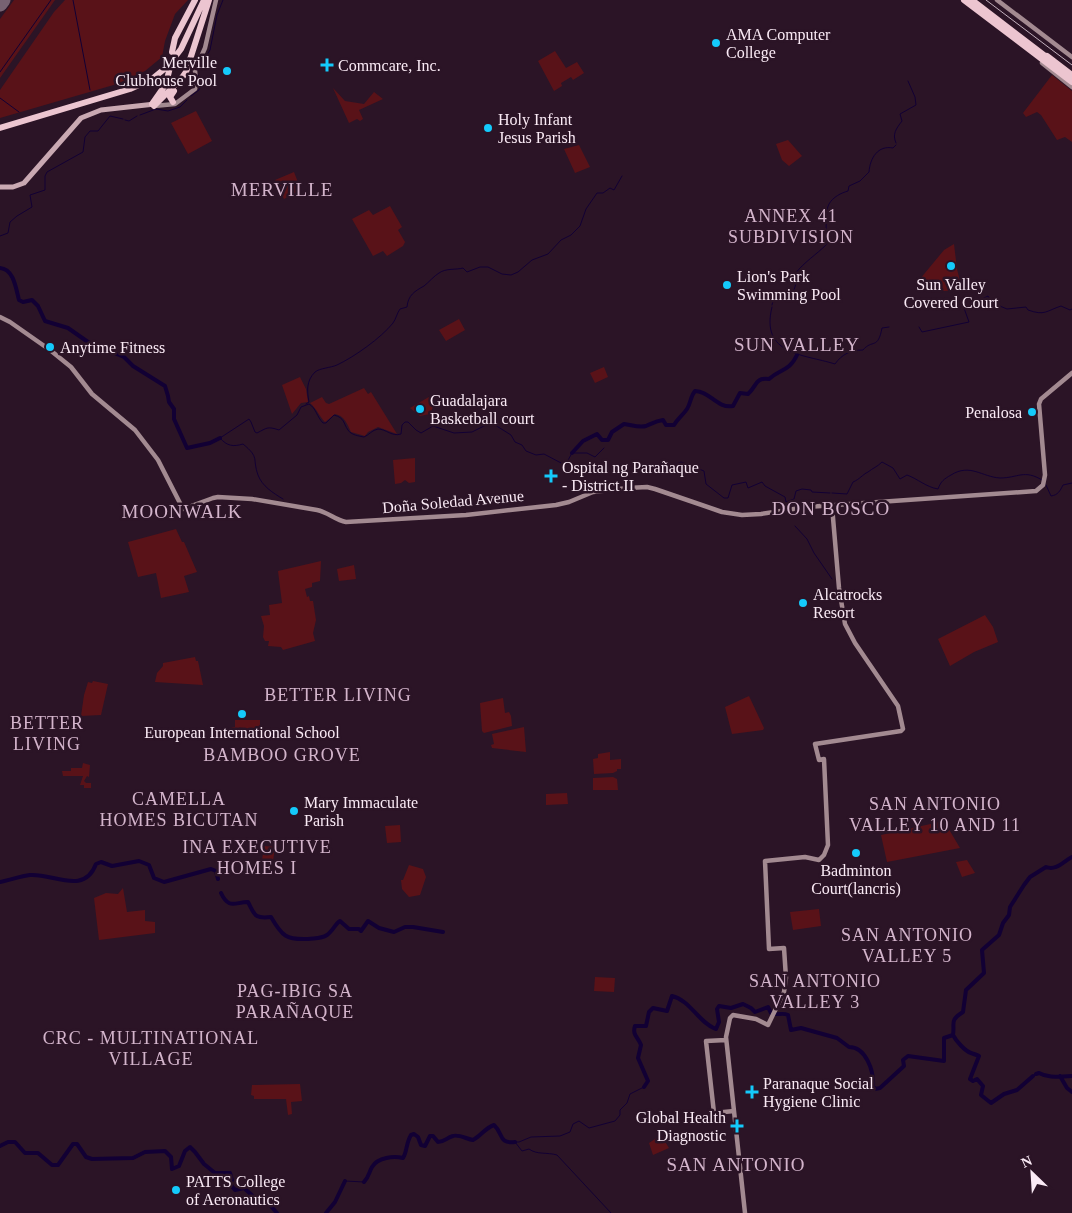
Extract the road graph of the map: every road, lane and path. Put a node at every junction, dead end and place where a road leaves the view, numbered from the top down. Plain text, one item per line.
1 (195, 0) edge
2 (200, 0) edge
3 (204, 0) edge
4 (209, 0) edge
5 (215, 0) edge
6 (960, 0) edge
7 (966, 0) edge
8 (973, 0) edge
9 (997, 0) edge
10 (1024, 40) junction
11 (1072, 57) edge
12 (171, 60) junction
13 (1072, 70) edge
14 (183, 78) junction
15 (1071, 78) edge
16 (1072, 87) edge
17 (173, 102) junction
18 (155, 104) junction
19 (0, 123) edge
20 (0, 128) edge
21 (0, 189) edge
22 (0, 317) edge
23 (1072, 373) edge
24 (832, 506) junction
25 (726, 1040) junction
26 (734, 1111) junction
27 (745, 1213) edge

1 - 12 highway
2 - 12 highway
3 - 12 highway
4 - 14 highway
5 - 17 main road
5 - 18 main road
6 - 16 main road
7 - 15 highway
8 - 10 highway
8 - 15 highway
9 - 11 main road
10 - 13 highway
10 - 15 highway
12 - 18 highway
12 - 19 highway
12 - 20 highway
14 - 17 highway
14 - 18 highway
15 - 16 highway
17 - 18 main road
18 - 21 main road
22 - 24 main road, Doña Soledad Avenue
23 - 24 main road, Doña Soledad Avenue
24 - 25 main road
25 - 26 main road
25 - 26 main road
26 - 27 main road

